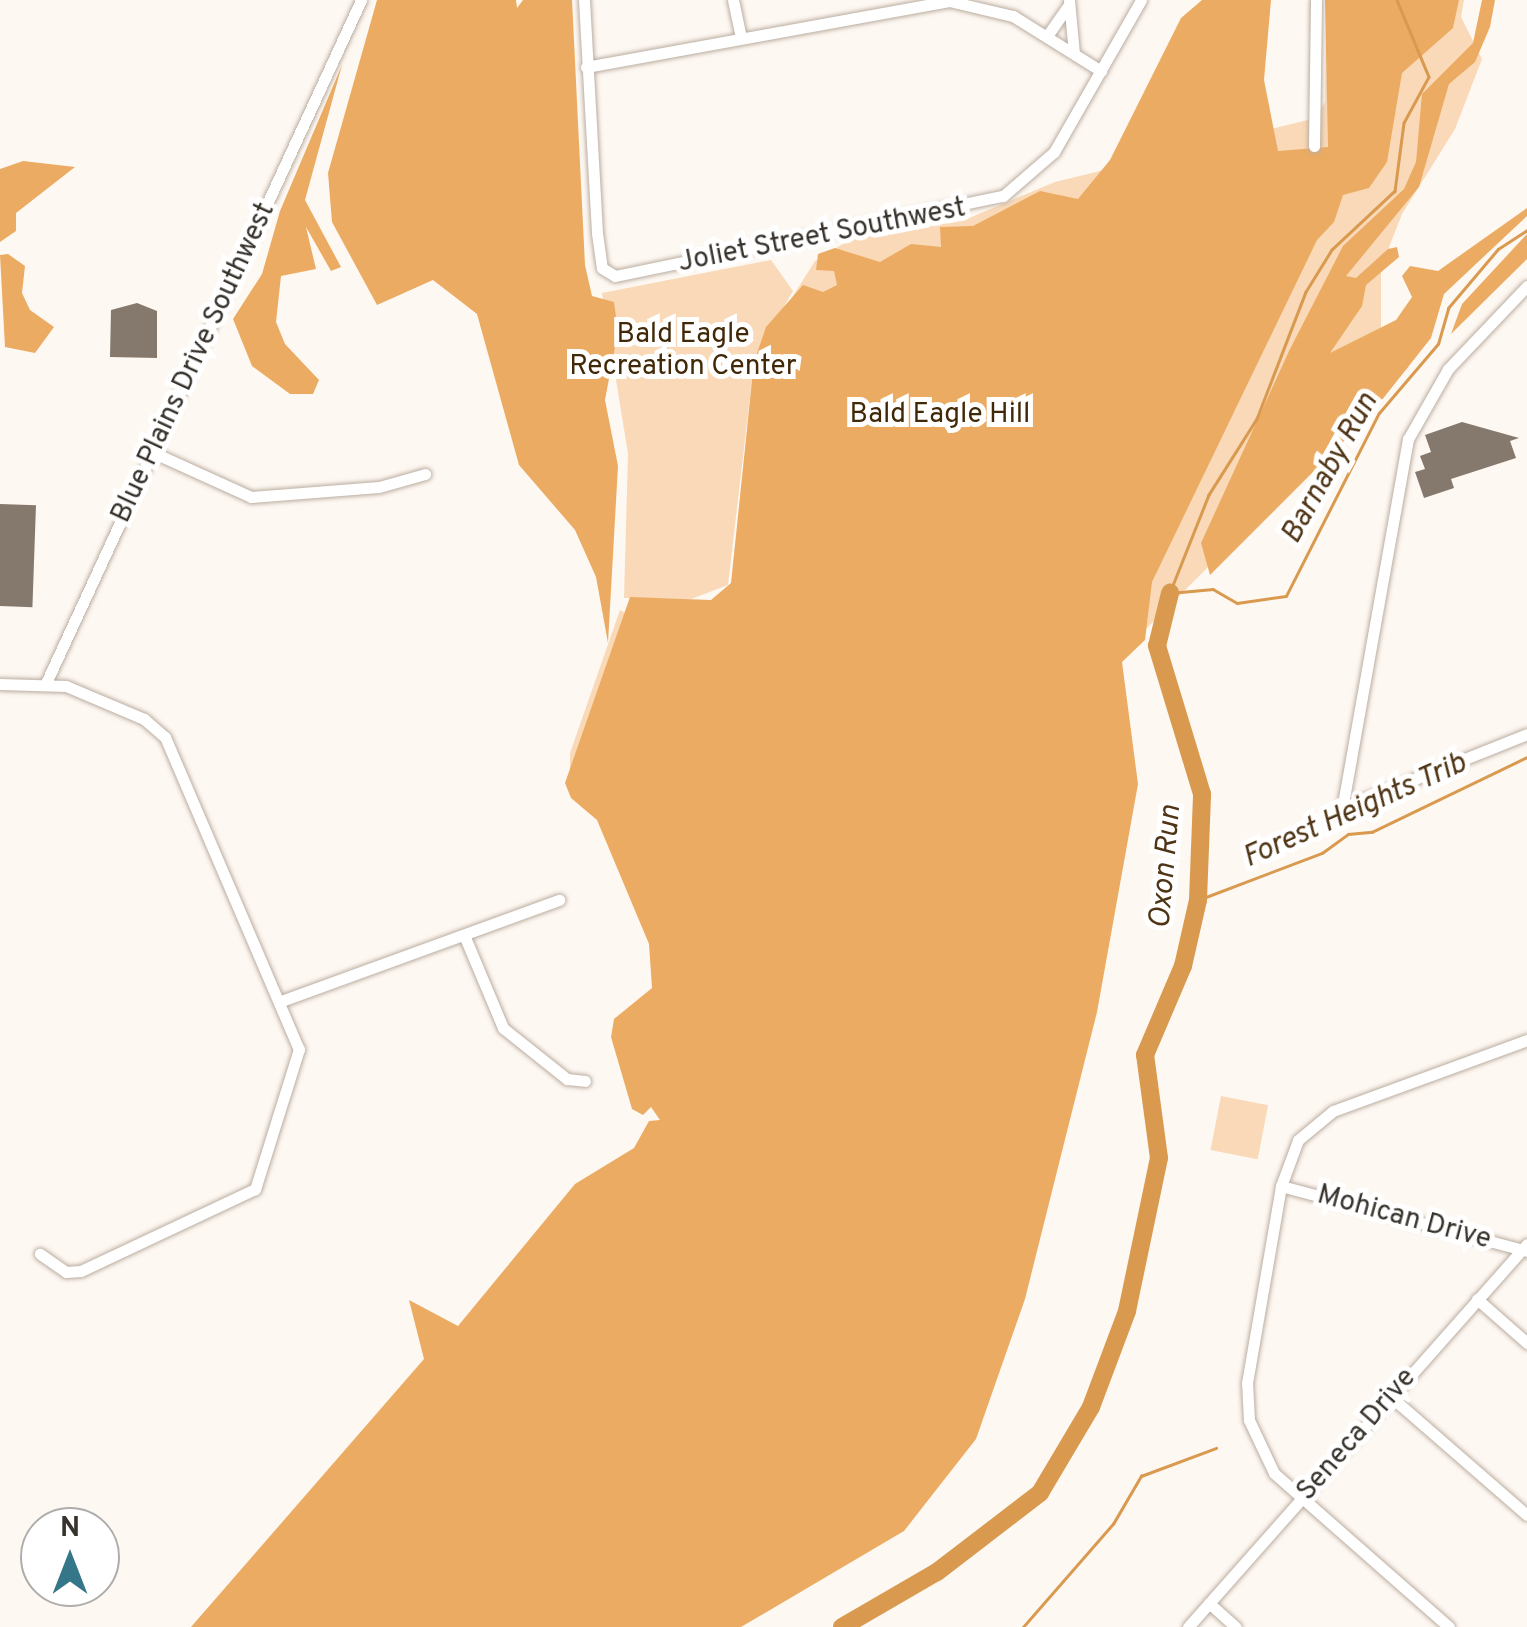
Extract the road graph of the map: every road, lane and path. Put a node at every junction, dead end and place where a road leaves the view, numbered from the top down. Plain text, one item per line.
1 (361, 0) edge
2 (584, 0) edge
3 (733, 0) edge
4 (1141, 0) edge
5 (1316, 0) edge
6 (936, 1) edge
7 (1069, 2) edge
8 (1047, 36) junction
9 (740, 38) junction
10 (1074, 54) junction
11 (586, 67) junction
12 (1101, 71) junction
13 (1314, 146) dead end
14 (1527, 286) edge
15 (152, 452) junction
16 (425, 474) dead end
17 (0, 684) edge
18 (46, 684) junction
19 (1527, 734) edge
20 (559, 900) dead end
21 (464, 935) junction
22 (284, 1000) junction
23 (1527, 1040) edge
24 (585, 1080) dead end
25 (1281, 1186) junction
26 (1525, 1248) edge
27 (40, 1254) dead end
28 (1476, 1299) junction
29 (1527, 1343) edge
30 (1390, 1396) junction
31 (1302, 1500) junction
32 (1527, 1514) edge
33 (1209, 1602) junction
34 (1188, 1627) edge
35 (1236, 1627) edge
36 (1449, 1627) edge

1 - 15 street, Blue Plains Drive Southwest
2 - 11 street
3 - 9 street
4 - 12 street, Joliet Street Southwest
5 - 13 street
6 - 8 street
6 - 9 street
7 - 8 street
7 - 10 street
8 - 10 street
9 - 11 street
10 - 12 street
11 - 12 street, Joliet Street Southwest
14 - 19 street
15 - 16 street
15 - 18 street, Blue Plains Drive Southwest
17 - 18 street
18 - 22 street
20 - 21 street
21 - 22 street
21 - 24 street
22 - 27 street
23 - 25 street
25 - 26 street, Mohican Drive
25 - 31 street
26 - 28 street, Seneca Drive
28 - 29 street
28 - 30 street, Seneca Drive
30 - 31 street, Seneca Drive
30 - 32 street
31 - 33 street, Seneca Drive
31 - 36 street
33 - 34 street, Seneca Drive
33 - 35 street

